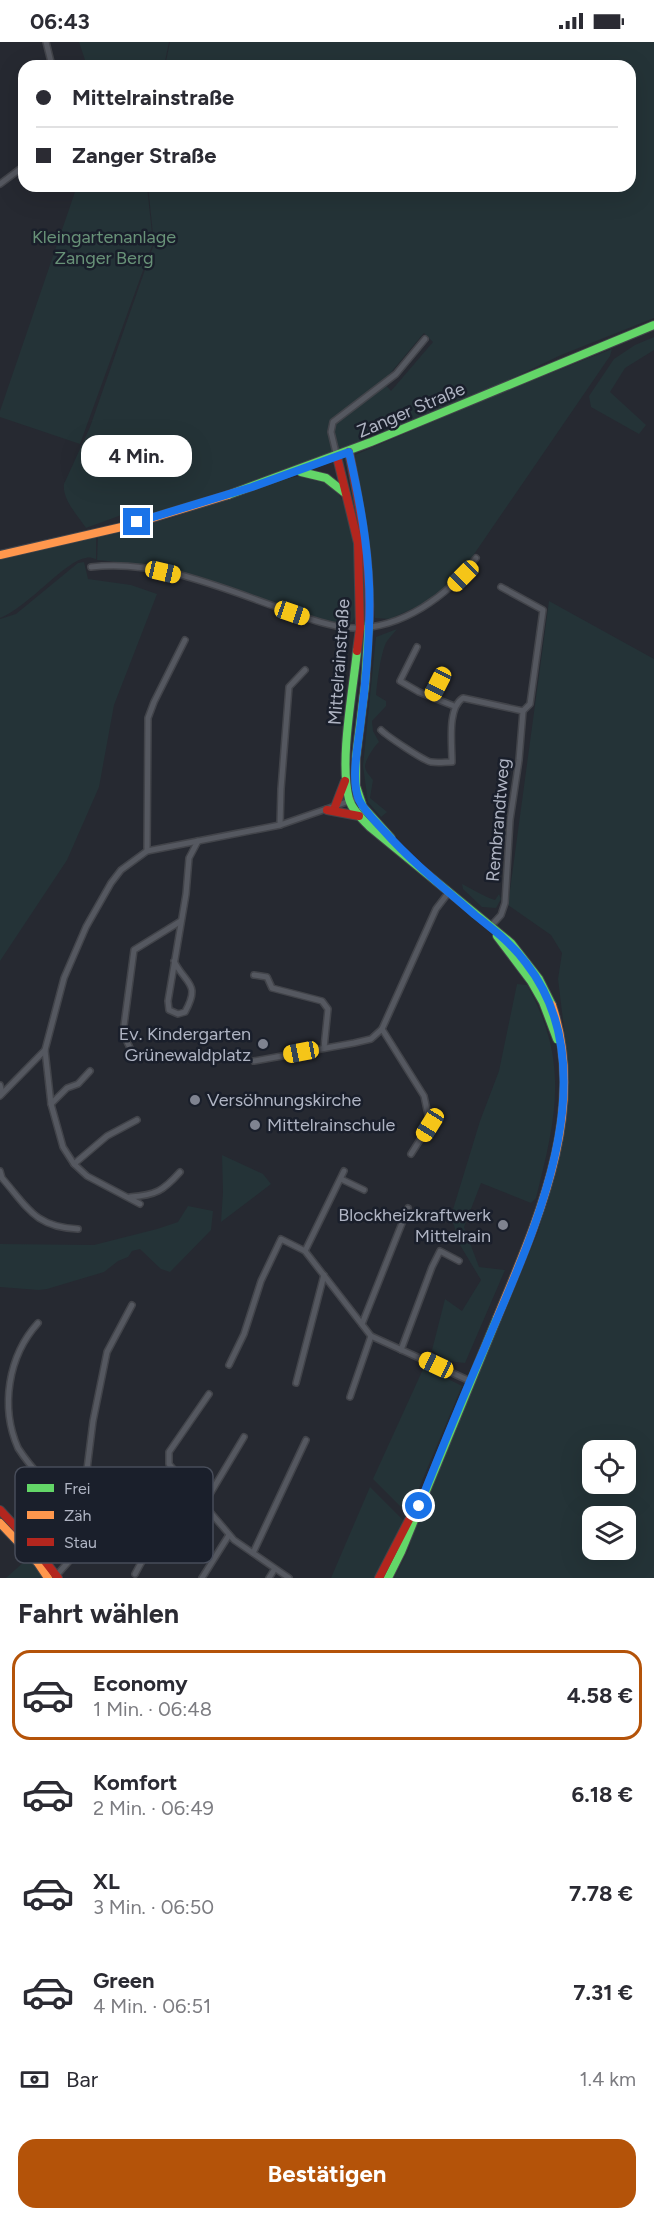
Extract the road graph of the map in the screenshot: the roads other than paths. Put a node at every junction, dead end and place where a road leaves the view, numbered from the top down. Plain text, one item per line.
1 (46, 42) edge
2 (50, 60) edge
3 (18, 170) edge
4 (0, 184) edge
5 (654, 325) edge
6 (424, 339) dead end
7 (349, 452) junction
8 (337, 457) junction
9 (299, 471) junction
10 (346, 494) junction
11 (0, 555) edge
12 (476, 558) dead end
13 (91, 567) dead end
14 (501, 586) dead end
15 (369, 627) junction
16 (360, 628) junction
17 (185, 640) dead end
18 (417, 647) dead end
19 (305, 670) dead end
20 (445, 671) dead end
21 (432, 698) junction
22 (454, 706) junction
23 (523, 711) junction
24 (381, 730) dead end
25 (346, 777) junction
26 (358, 798) junction
27 (349, 801) junction
28 (331, 808) junction
29 (359, 816) junction
30 (280, 825) junction
31 (198, 841) junction
32 (400, 850) junction
33 (147, 851) junction
34 (448, 892) junction
35 (181, 921) junction
36 (490, 927) junction
37 (174, 961) junction
38 (254, 975) dead end
39 (382, 1029) junction
40 (324, 1047) junction
41 (130, 1048) dead end
42 (45, 1050) junction
43 (254, 1061) dead end
44 (90, 1071) dead end
45 (0, 1085) edge
46 (1, 1095) edge
47 (51, 1104) junction
48 (137, 1120) dead end
49 (411, 1154) dead end
50 (74, 1164) junction
51 (0, 1171) edge
52 (344, 1171) dead end
53 (180, 1172) dead end
54 (341, 1179) junction
55 (364, 1190) dead end
56 (128, 1197) junction
57 (140, 1204) dead end
58 (408, 1208) dead end
59 (78, 1229) dead end
60 (305, 1251) junction
61 (459, 1261) dead end
62 (324, 1275) junction
63 (132, 1305) dead end
64 (38, 1323) dead end
65 (362, 1324) junction
66 (371, 1336) junction
67 (401, 1350) junction
68 (229, 1365) dead end
69 (470, 1381) junction
70 (296, 1383) dead end
71 (209, 1394) dead end
72 (350, 1397) dead end
73 (244, 1437) dead end
74 (306, 1440) dead end
75 (34, 1467) edge
76 (87, 1467) edge
77 (172, 1467) edge
78 (213, 1489) edge
79 (426, 1490) junction
80 (0, 1510) edge
81 (213, 1515) edge
82 (3, 1524) edge
83 (229, 1535) junction
84 (15, 1537) edge
85 (253, 1553) junction
86 (213, 1560) edge
87 (38, 1563) edge
88 (46, 1563) edge
89 (68, 1563) edge
90 (141, 1563) edge
91 (211, 1563) edge
92 (274, 1570) junction
93 (135, 1574) dead end
94 (56, 1577) edge
95 (48, 1578) edge
96 (202, 1578) edge
97 (269, 1578) edge
98 (289, 1578) edge
99 (379, 1578) edge
100 (388, 1578) edge

1 - 2 street
3 - 4 street
5 - 7 street, Zanger Straße
6 - 8 street
7 - 8 street, Zanger Straße
7 - 15 street, Mittelrainstraße
8 - 9 street, Zanger Straße
8 - 10 street, Mittelrainstraße
9 - 10 street
9 - 11 street, Zanger Straße
10 - 16 street, Mittelrainstraße
12 - 15 street
13 - 16 street
14 - 23 street, Rembrandtweg
15 - 16 street
15 - 26 street, Mittelrainstraße
16 - 25 street, Mittelrainstraße
17 - 33 street
18 - 21 street
19 - 30 street
20 - 21 street
21 - 22 street
22 - 23 street
22 - 24 street
23 - 36 street, Rembrandtweg
25 - 27 street, Mittelrainstraße
25 - 28 street
26 - 27 street
26 - 32 street, Mittelrainstraße
27 - 28 street
27 - 29 street, Mittelrainstraße
28 - 29 street
28 - 30 street
29 - 32 street, Mittelrainstraße
30 - 31 street
31 - 33 street
31 - 35 street
32 - 34 street, Mittelrainstraße
33 - 42 street
34 - 36 street, Mittelrainstraße
34 - 39 street
35 - 37 street
35 - 41 street
36 - 69 street, Mittelrainstraße
37 - 37 street
38 - 40 street
39 - 40 street
39 - 49 street
40 - 43 street
42 - 46 street
42 - 47 street
44 - 47 street
45 - 46 street
47 - 50 street
48 - 50 street
50 - 56 street
51 - 59 street
52 - 54 street
53 - 56 street
54 - 55 street
54 - 60 street
56 - 57 street
58 - 65 street
60 - 62 street
60 - 68 street
61 - 67 street
62 - 65 street
62 - 70 street
63 - 76 street
64 - 75 street
65 - 66 street
66 - 67 street
66 - 72 street
67 - 69 street
69 - 79 street, Mittelrainstraße
71 - 77 street
73 - 78 street
74 - 85 street
79 - 99 street, Mittelrainstraße
79 - 100 street, Mittelrainstraße
80 - 82 street
81 - 83 street
82 - 84 street
83 - 85 street
83 - 86 street
85 - 92 street
87 - 95 street
88 - 94 street
89 - 94 street
90 - 93 street
91 - 96 street
92 - 97 street
92 - 98 street

